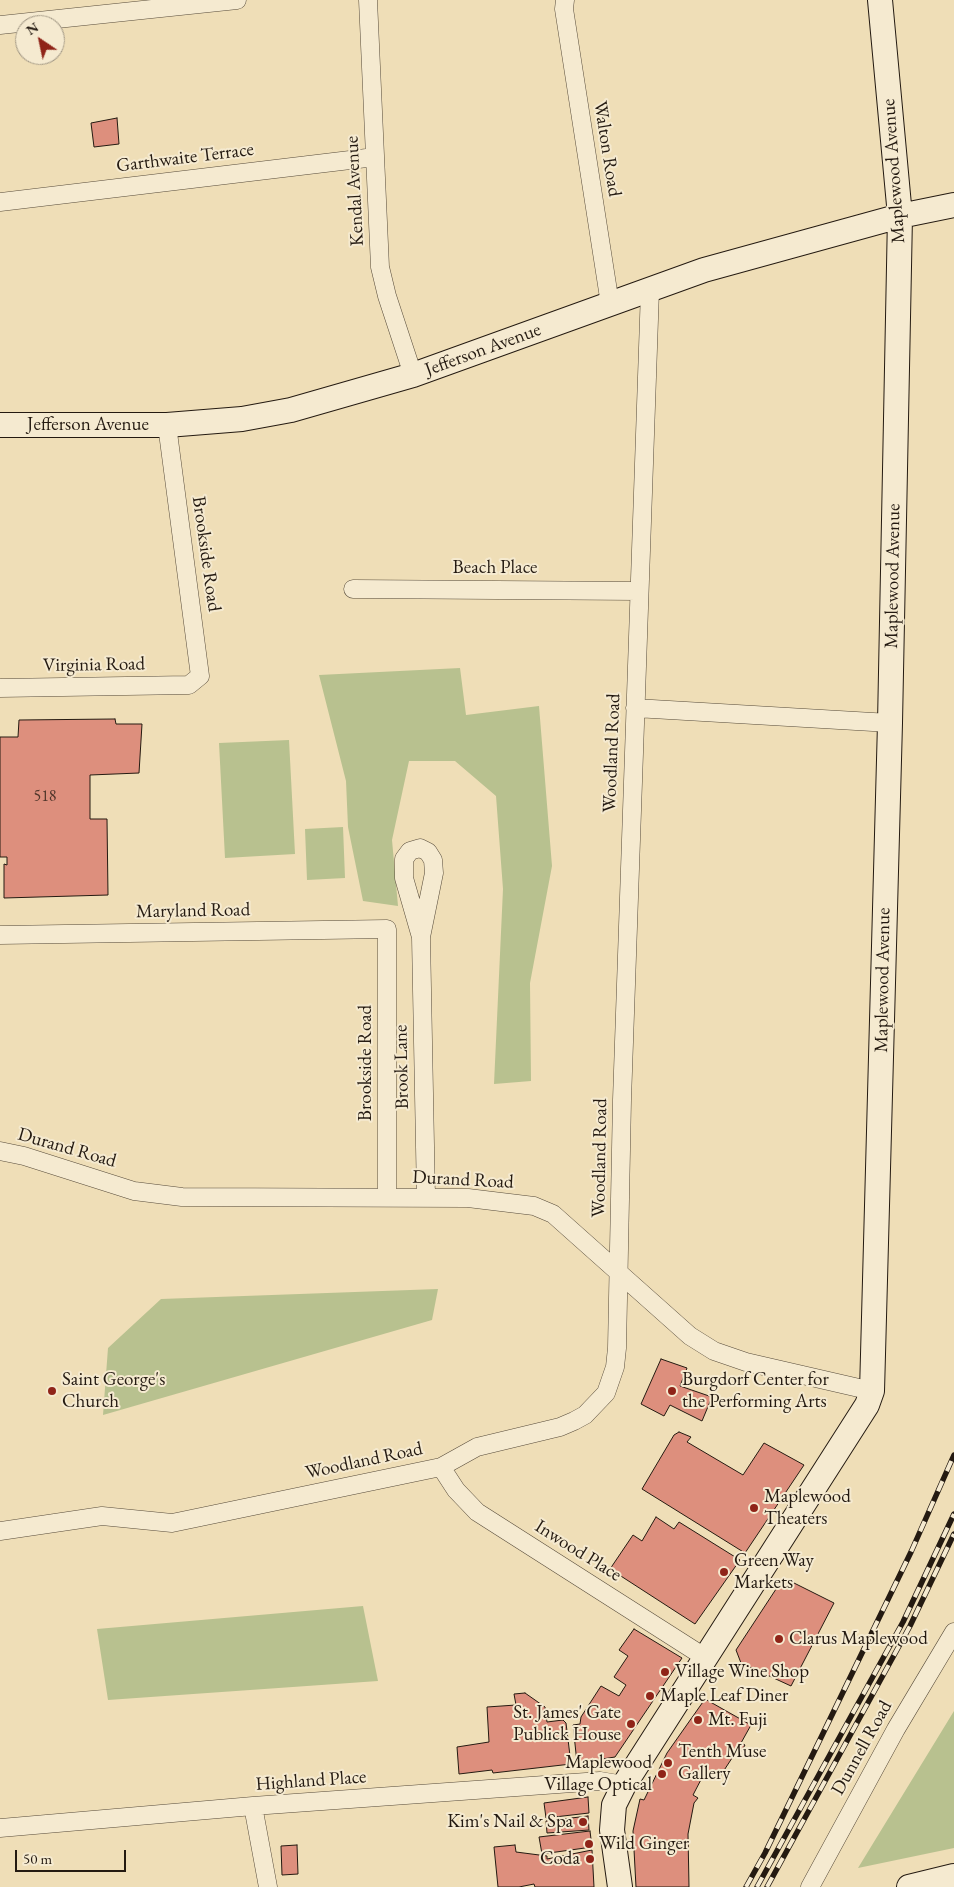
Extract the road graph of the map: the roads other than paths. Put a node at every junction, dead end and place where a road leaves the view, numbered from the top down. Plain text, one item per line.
1 (237, 0) edge
2 (368, 0) edge
3 (565, 0) edge
4 (880, 0) edge
5 (197, 2) edge
6 (0, 25) edge
7 (375, 157) junction
8 (0, 202) edge
9 (954, 205) edge
10 (900, 216) junction
11 (650, 290) junction
12 (610, 304) junction
13 (413, 375) junction
14 (0, 425) edge
15 (166, 425) junction
16 (353, 589) dead end
17 (638, 590) junction
18 (189, 685) joint
19 (0, 688) edge
20 (635, 708) junction
21 (890, 723) junction
22 (388, 929) joint
23 (0, 935) edge
24 (421, 937) dead end
25 (0, 1151) edge
26 (387, 1197) junction
27 (426, 1198) junction
28 (619, 1272) junction
29 (872, 1391) junction
30 (441, 1467) junction
31 (0, 1531) edge
32 (954, 1632) edge
33 (706, 1658) junction
34 (624, 1785) junction
35 (253, 1806) junction
36 (0, 1828) edge
37 (954, 1876) edge
38 (268, 1887) edge
39 (620, 1887) edge
40 (810, 1887) edge
41 (909, 1887) edge

1 - 5 street
2 - 7 street, Kendal Avenue
3 - 12 street, Walton Road
4 - 10 street, Maplewood Avenue
5 - 6 street
7 - 8 street, Garthwaite Terrace
7 - 13 street, Kendal Avenue
9 - 10 street, Jefferson Avenue
10 - 11 street, Jefferson Avenue
10 - 21 street, Maplewood Avenue
11 - 12 street, Jefferson Avenue
11 - 17 street, Woodland Road
12 - 13 street, Jefferson Avenue
13 - 15 street, Jefferson Avenue
14 - 15 street, Jefferson Avenue
15 - 18 street, Brookside Road
16 - 17 street, Beach Place
17 - 20 street, Woodland Road
18 - 19 street, Virginia Road
20 - 21 street
20 - 28 street, Woodland Road
21 - 29 street, Maplewood Avenue
22 - 23 street, Maryland Road
22 - 26 street, Brookside Road
24 - 27 street, Brook Lane
25 - 26 street, Durand Road
26 - 27 street, Durand Road
27 - 28 street, Durand Road
28 - 29 street, Durand Road
28 - 30 street, Woodland Road
29 - 33 street, Maplewood Avenue
30 - 31 street, Woodland Road
30 - 33 street, Inwood Place
32 - 40 street, Dunnell Road
33 - 34 street, Maplewood Avenue
34 - 35 street, Highland Place
34 - 39 street, Maplewood Avenue
35 - 36 street, Highland Place
35 - 38 street
37 - 41 street

